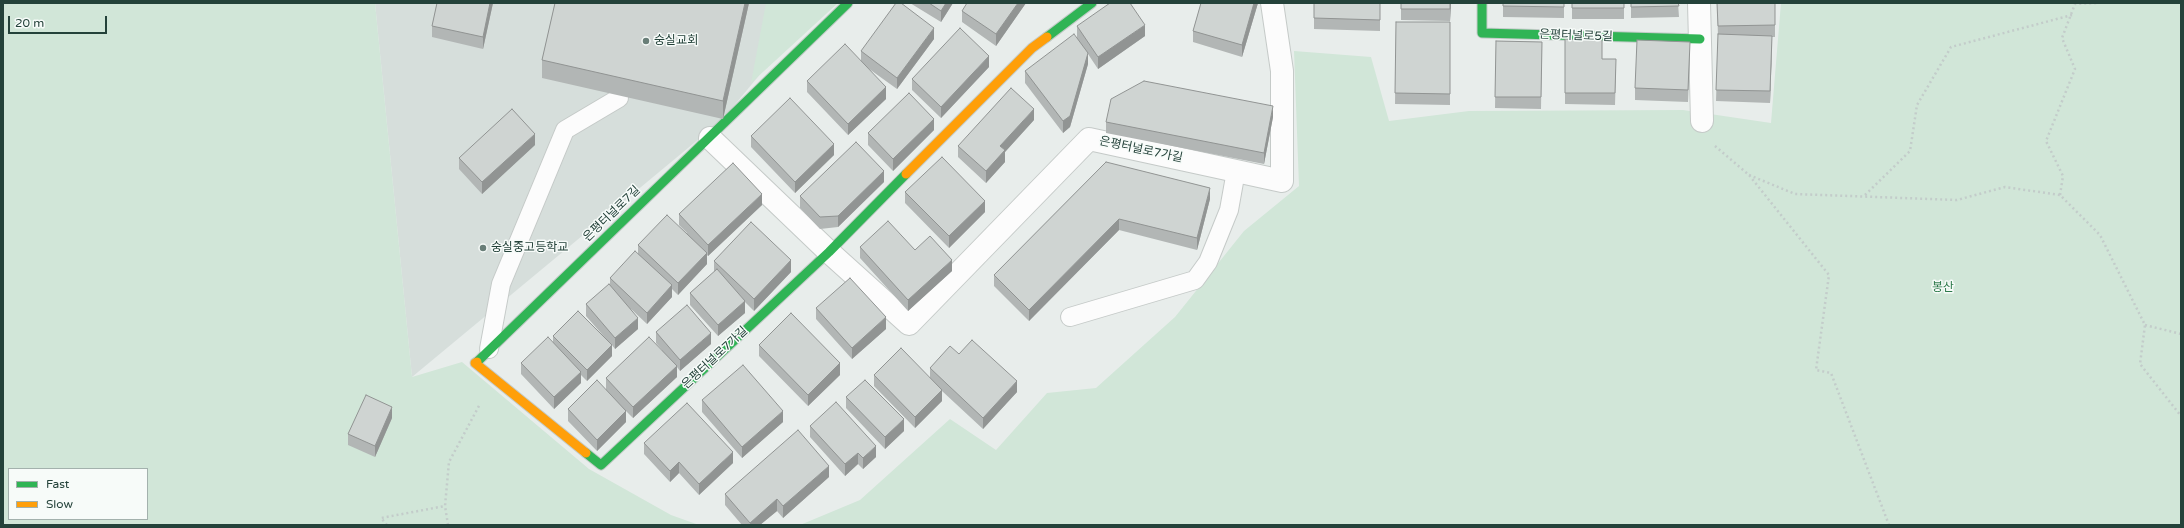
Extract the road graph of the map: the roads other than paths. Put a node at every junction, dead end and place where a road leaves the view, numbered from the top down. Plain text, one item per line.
1 (848, 3) edge
2 (1092, 3) edge
3 (1272, 3) edge
4 (1482, 3) edge
5 (1699, 3) edge
6 (1700, 39) junction
7 (619, 98) edge
8 (1702, 121) road end
9 (710, 138) junction
10 (1236, 171) junction
11 (830, 252) junction
12 (1070, 317) dead end
13 (489, 349) junction
14 (600, 465) joint

1 - 9 street, 은평터널로7길
2 - 11 street, 은평터널로7가길
3 - 10 street, 은평터널로7가길
4 - 6 street, 은평터널로5길
5 - 6 street
6 - 8 street
7 - 13 lane
9 - 11 street, 은평터널로7가길
9 - 13 street, 은평터널로7길
10 - 11 street, 은평터널로7가길
10 - 12 lane
11 - 14 street, 은평터널로7가길
13 - 14 street, 은평터널로7길

